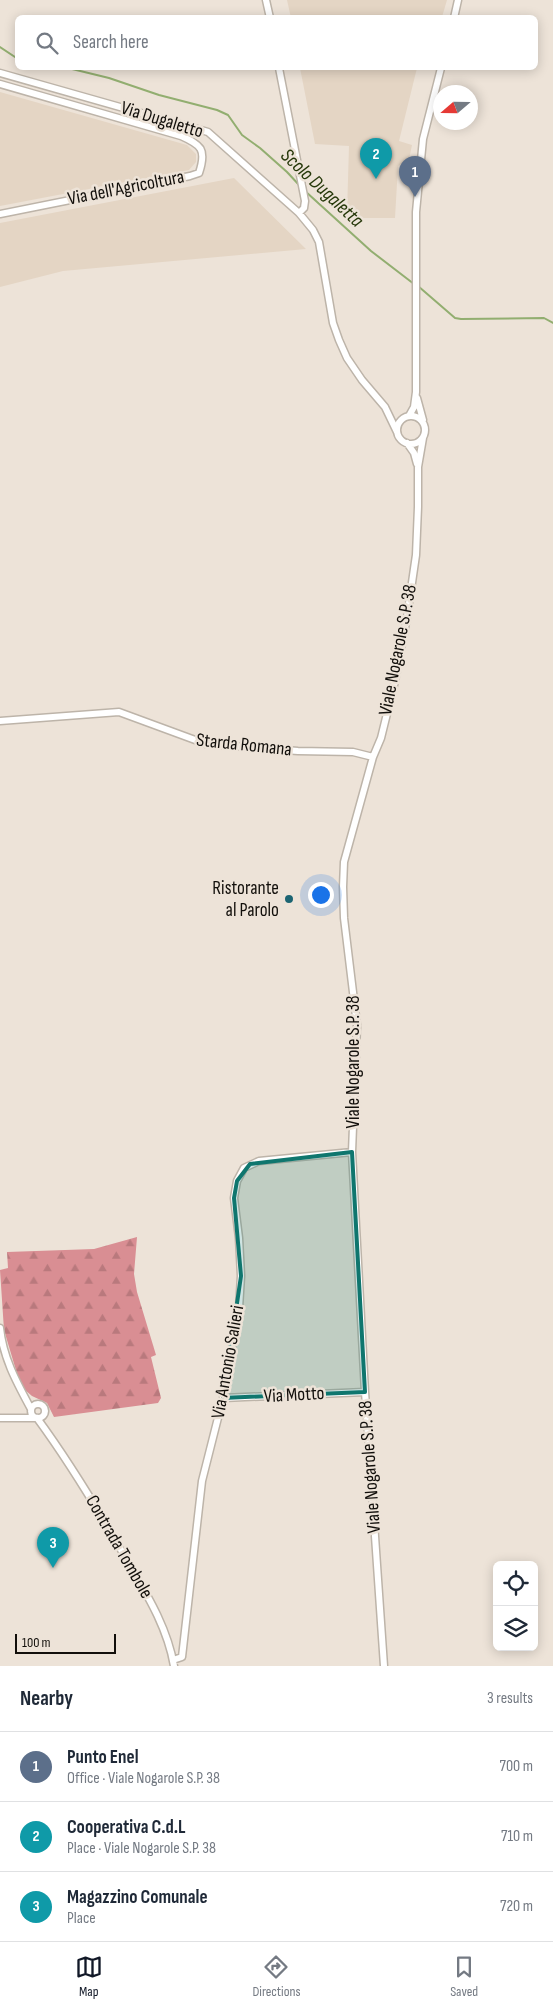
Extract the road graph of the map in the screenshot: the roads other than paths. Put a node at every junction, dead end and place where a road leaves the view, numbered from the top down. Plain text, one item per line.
1 (266, 0) edge
2 (458, 0) edge
3 (269, 15) edge
4 (455, 15) edge
5 (280, 70) edge
6 (441, 70) edge
7 (0, 73) edge
8 (21, 79) junction
9 (35, 83) junction
10 (0, 84) edge
11 (18, 88) junction
12 (32, 92) junction
13 (300, 213) junction
14 (0, 214) edge
15 (416, 392) junction
16 (385, 407) junction
17 (407, 417) junction
18 (423, 422) junction
19 (397, 432) junction
20 (422, 438) junction
21 (407, 443) junction
22 (418, 467) junction
23 (0, 721) edge
24 (373, 758) junction
25 (352, 1152) junction
26 (0, 1328) edge
27 (3, 1359) edge
28 (21, 1392) junction
29 (365, 1392) junction
30 (223, 1398) junction
31 (40, 1404) junction
32 (30, 1409) junction
33 (45, 1413) junction
34 (0, 1418) edge
35 (37, 1418) junction
36 (22, 1419) junction
37 (50, 1434) junction
38 (174, 1663) edge
39 (384, 1666) edge

1 - 3 street
2 - 4 street
5 - 13 street
6 - 15 street, Viale Nogarole S.P. 38
7 - 8 street, Via Dugaletto
8 - 9 street, Via Dugaletto
8 - 11 street
9 - 12 street
9 - 13 street, Via Dugaletto
10 - 11 street, Via dell'Agricoltura
11 - 12 street, Via dell'Agricoltura
12 - 14 street, Via dell'Agricoltura
13 - 16 street, Via Dugaletto
15 - 17 street, Viale Nogarole S.P. 38
15 - 18 street, Viale Nogarole S.P. 38
16 - 17 street
16 - 19 street
17 - 18 street
17 - 19 street, Viale Nogarole S.P. 38
18 - 20 street, Viale Nogarole S.P. 38
19 - 21 street, Viale Nogarole S.P. 38
20 - 21 street
20 - 22 street, Viale Nogarole S.P. 38
21 - 22 street, Viale Nogarole S.P. 38
22 - 24 street, Viale Nogarole S.P. 38
23 - 24 street, Starda Romana
24 - 25 street, Viale Nogarole S.P. 38
25 - 29 street, Viale Nogarole S.P. 38
25 - 30 street, Via Antonio Salieri
26 - 27 street
27 - 28 street
28 - 31 street
28 - 32 street
29 - 30 street, Via Motto
29 - 39 street, Viale Nogarole S.P. 38
30 - 38 street, Via Antonio Salieri
31 - 32 street
31 - 33 street
32 - 35 street
32 - 36 street
33 - 35 street
33 - 37 street, Contrada Tombole
34 - 36 street
35 - 36 street
35 - 37 street, Contrada Tombole
37 - 38 street, Contrada Tombole

